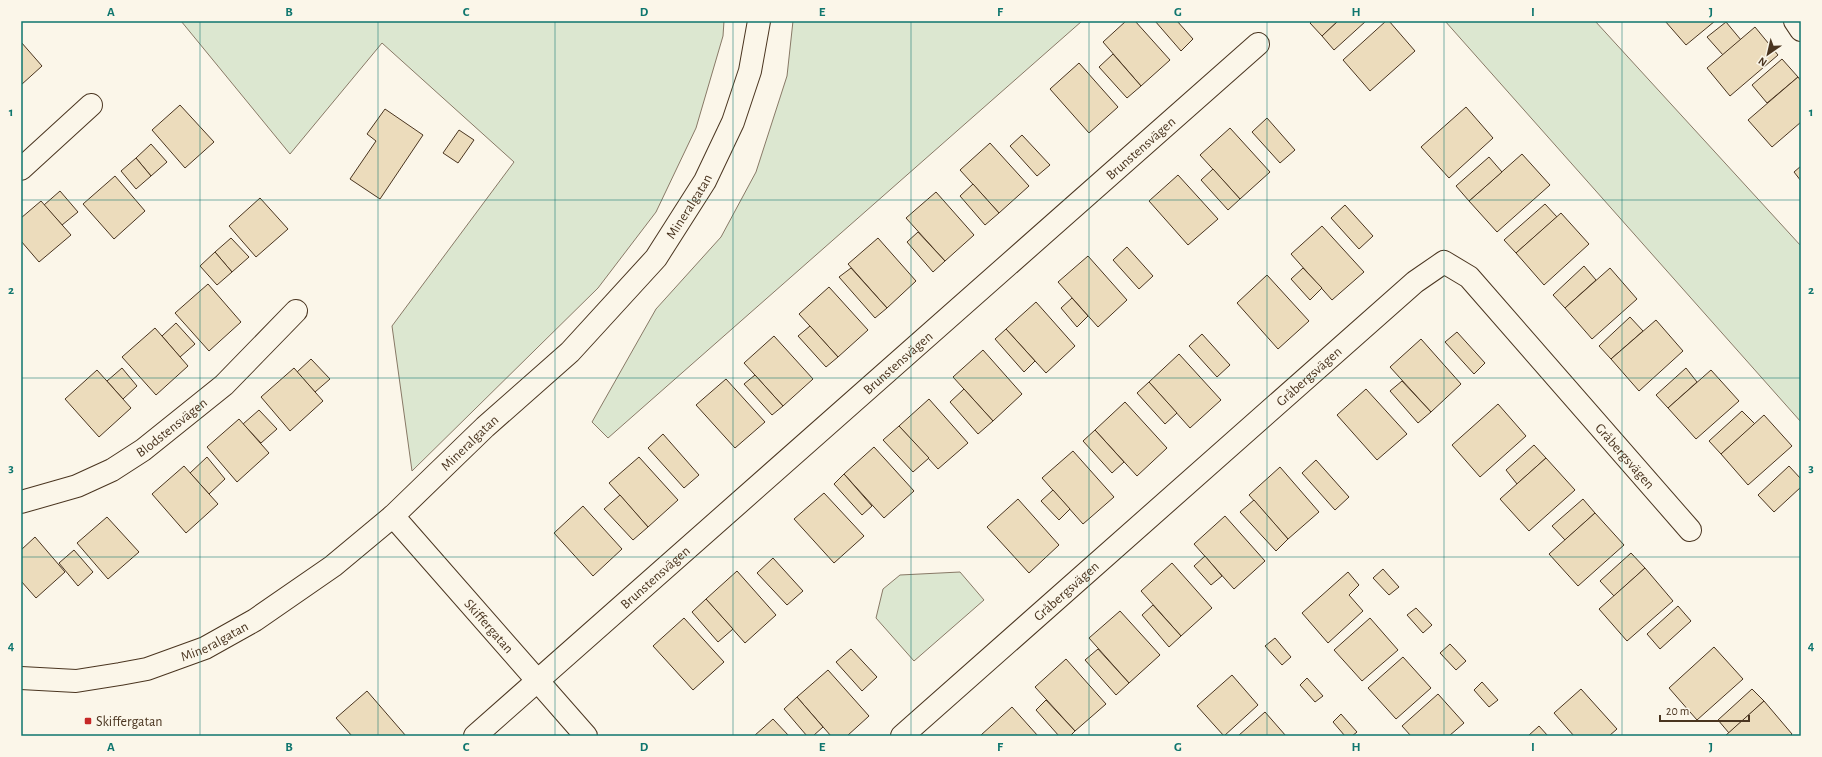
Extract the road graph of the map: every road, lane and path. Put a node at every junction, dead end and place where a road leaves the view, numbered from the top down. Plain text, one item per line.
1 (759, 21) edge
2 (1794, 21) edge
3 (1801, 30) edge
4 (1258, 44) dead end
5 (91, 105) dead end
6 (21, 169) edge
7 (296, 311) dead end
8 (21, 502) edge
9 (392, 516) junction
10 (1690, 530) dead end
11 (21, 678) edge
12 (537, 680) junction
13 (475, 736) edge
14 (586, 736) edge
15 (902, 736) edge

1 - 9 street, Mineralgatan
2 - 3 street
4 - 12 street, Brunstensvägen
5 - 6 street
7 - 8 street, Blodstensvägen
9 - 11 street, Mineralgatan
9 - 12 street, Skiffergatan
10 - 15 street, Gråbergsvägen
12 - 13 street, Brunstensvägen
12 - 14 street, Skiffergatan

